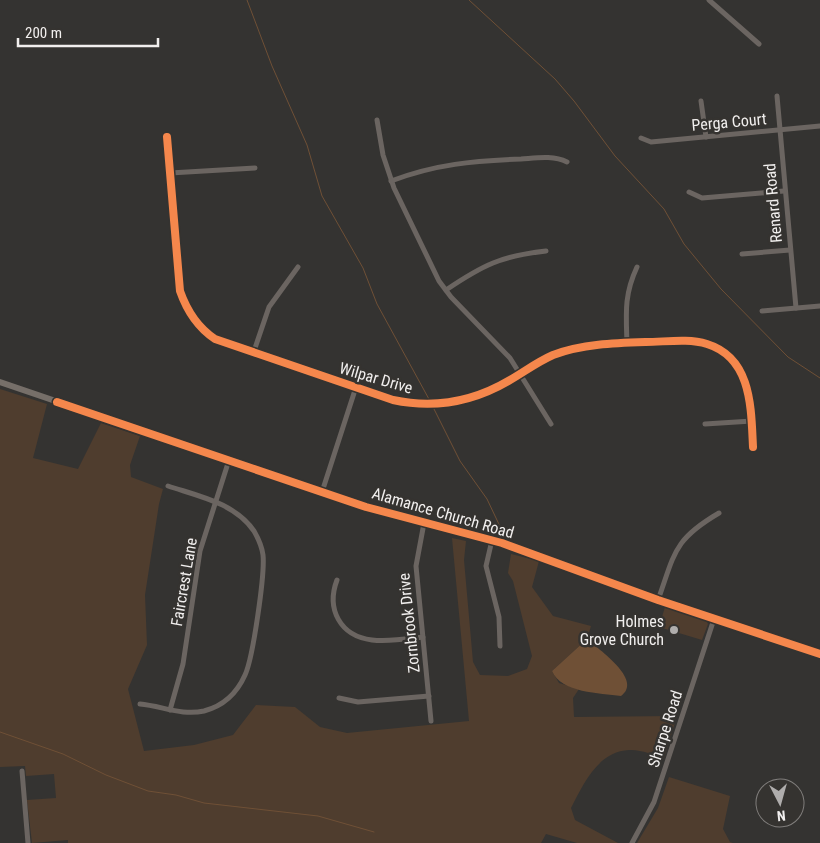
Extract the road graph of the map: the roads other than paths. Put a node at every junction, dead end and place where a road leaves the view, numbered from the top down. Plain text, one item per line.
1 (709, 0) edge
2 (759, 44) dead end
3 (777, 96) dead end
4 (701, 101) dead end
5 (377, 120) dead end
6 (820, 126) edge
7 (780, 130) junction
8 (167, 137) dead end
9 (706, 137) junction
10 (641, 138) dead end
11 (567, 162) dead end
12 (255, 168) dead end
13 (170, 174) junction
14 (391, 181) junction
15 (784, 190) junction
16 (689, 192) dead end
17 (790, 250) junction
18 (546, 251) dead end
19 (742, 254) dead end
20 (298, 267) dead end
21 (637, 267) dead end
22 (446, 290) junction
23 (820, 306) edge
24 (796, 308) junction
25 (762, 311) dead end
26 (627, 342) junction
27 (253, 354) junction
28 (520, 374) junction
29 (0, 382) edge
30 (356, 387) junction
31 (752, 422) junction
32 (551, 424) dead end
33 (705, 424) dead end
34 (753, 447) dead end
35 (229, 460) junction
36 (168, 486) dead end
37 (322, 492) junction
38 (216, 502) junction
39 (719, 513) dead end
40 (424, 523) junction
41 (492, 540) junction
42 (337, 580) dead end
43 (658, 600) junction
44 (714, 619) junction
45 (423, 637) junction
46 (500, 646) dead end
47 (820, 654) edge
48 (429, 696) junction
49 (340, 698) dead end
50 (140, 704) dead end
51 (170, 710) junction
52 (431, 720) dead end
53 (22, 771) dead end
54 (28, 843) edge
55 (632, 843) edge

1 - 2 street
3 - 7 street, Renard Road
4 - 9 street
5 - 14 street
6 - 7 street, Perga Court
7 - 9 street, Perga Court
7 - 15 street, Renard Road
8 - 13 street, Wilpar Drive
9 - 10 street, Perga Court
11 - 14 street
12 - 13 street
13 - 27 street, Wilpar Drive
14 - 22 street
15 - 16 street
15 - 17 street, Renard Road
17 - 19 street
17 - 24 street, Renard Road
18 - 22 street
20 - 27 street
21 - 26 street
22 - 28 street
23 - 24 street
24 - 25 street
26 - 28 street, Wilpar Drive
26 - 31 street, Wilpar Drive
27 - 30 street, Wilpar Drive
28 - 30 street, Wilpar Drive
28 - 32 street
29 - 35 main road, Alamance Church Road
30 - 37 street
31 - 33 street
31 - 34 street, Wilpar Drive
35 - 37 main road, Alamance Church Road
35 - 38 street, Faircrest Lane
36 - 38 street
37 - 40 main road, Alamance Church Road
38 - 51 street, Faircrest Lane
38 - 51 street
39 - 43 street
40 - 41 main road, Alamance Church Road
40 - 45 street, Zornbrook Drive
41 - 43 main road, Alamance Church Road
41 - 46 street
42 - 45 street
43 - 44 main road, Alamance Church Road
44 - 47 main road, Alamance Church Road
44 - 55 street, Sharpe Road
45 - 48 street, Zornbrook Drive
48 - 49 street
48 - 52 street, Zornbrook Drive
50 - 51 street
53 - 54 street

